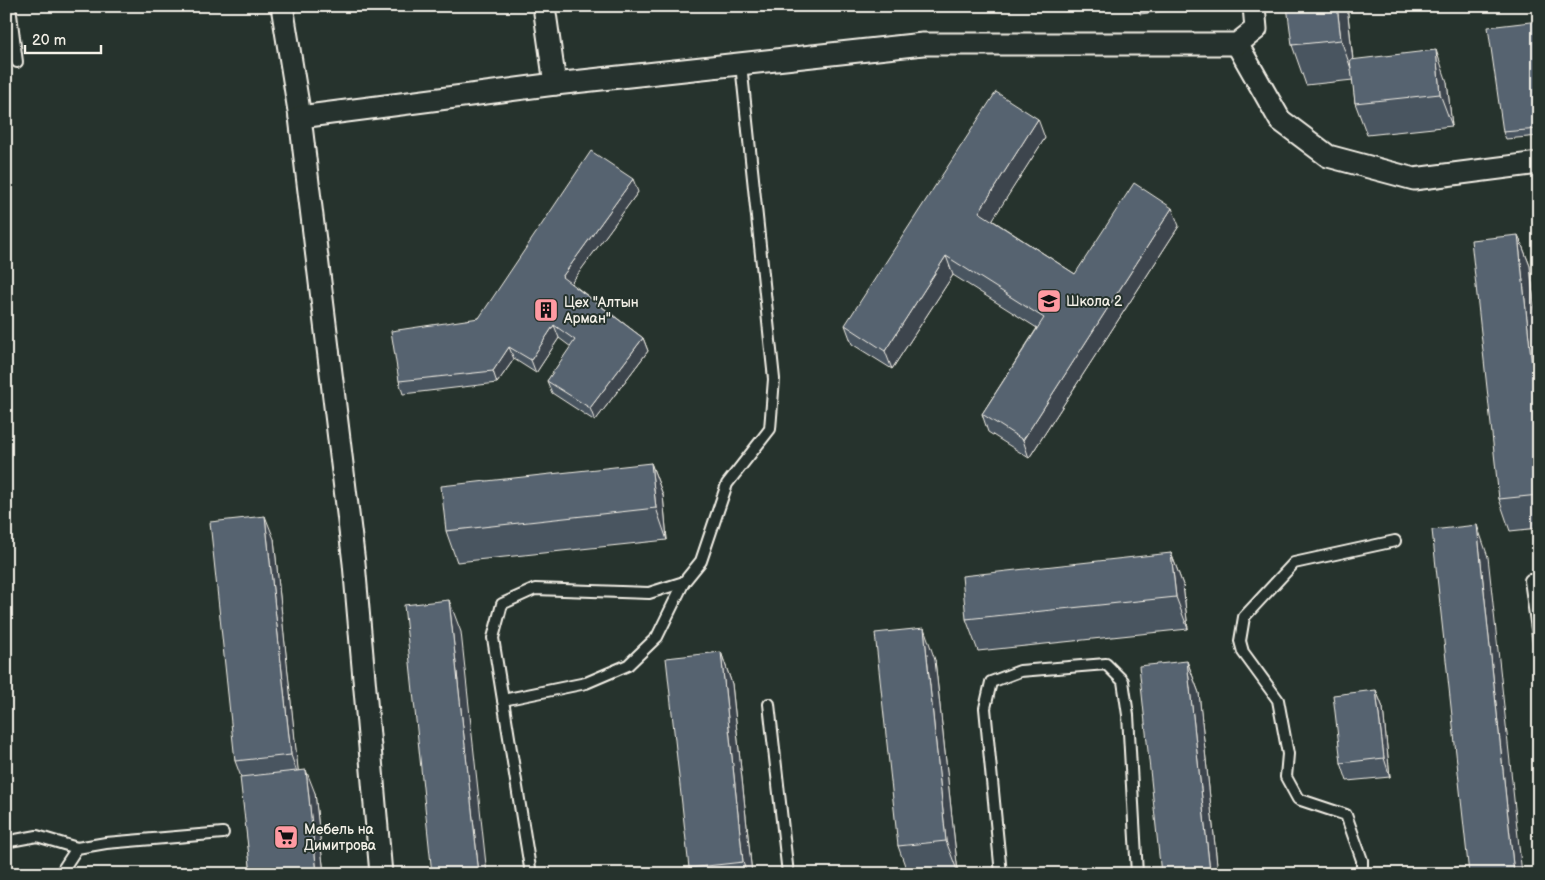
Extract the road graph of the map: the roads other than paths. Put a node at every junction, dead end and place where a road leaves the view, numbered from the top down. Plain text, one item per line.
1 (10, 6) edge
2 (282, 6) edge
3 (544, 6) edge
4 (1254, 6) edge
5 (1236, 44) junction
6 (17, 62) dead end
7 (741, 64) junction
8 (555, 84) junction
9 (300, 117) junction
10 (1539, 163) edge
11 (1396, 541) dead end
12 (1539, 579) edge
13 (684, 582) junction
14 (1539, 643) edge
15 (503, 700) junction
16 (769, 704) dead end
17 (223, 833) dead end
18 (6, 844) edge
19 (77, 848) junction
20 (60, 874) edge
21 (381, 874) edge
22 (531, 874) edge
23 (788, 874) edge
24 (1001, 874) edge
25 (1137, 874) edge
26 (1362, 874) edge

1 - 6 lane
2 - 9 street
3 - 8 street
4 - 5 street
5 - 7 street
5 - 10 street
7 - 8 street
7 - 13 lane
8 - 9 street
9 - 21 street
11 - 26 lane
12 - 14 lane
13 - 15 lane
13 - 15 lane
15 - 22 lane
16 - 23 lane
17 - 19 lane
18 - 19 lane
19 - 20 lane
24 - 25 lane

